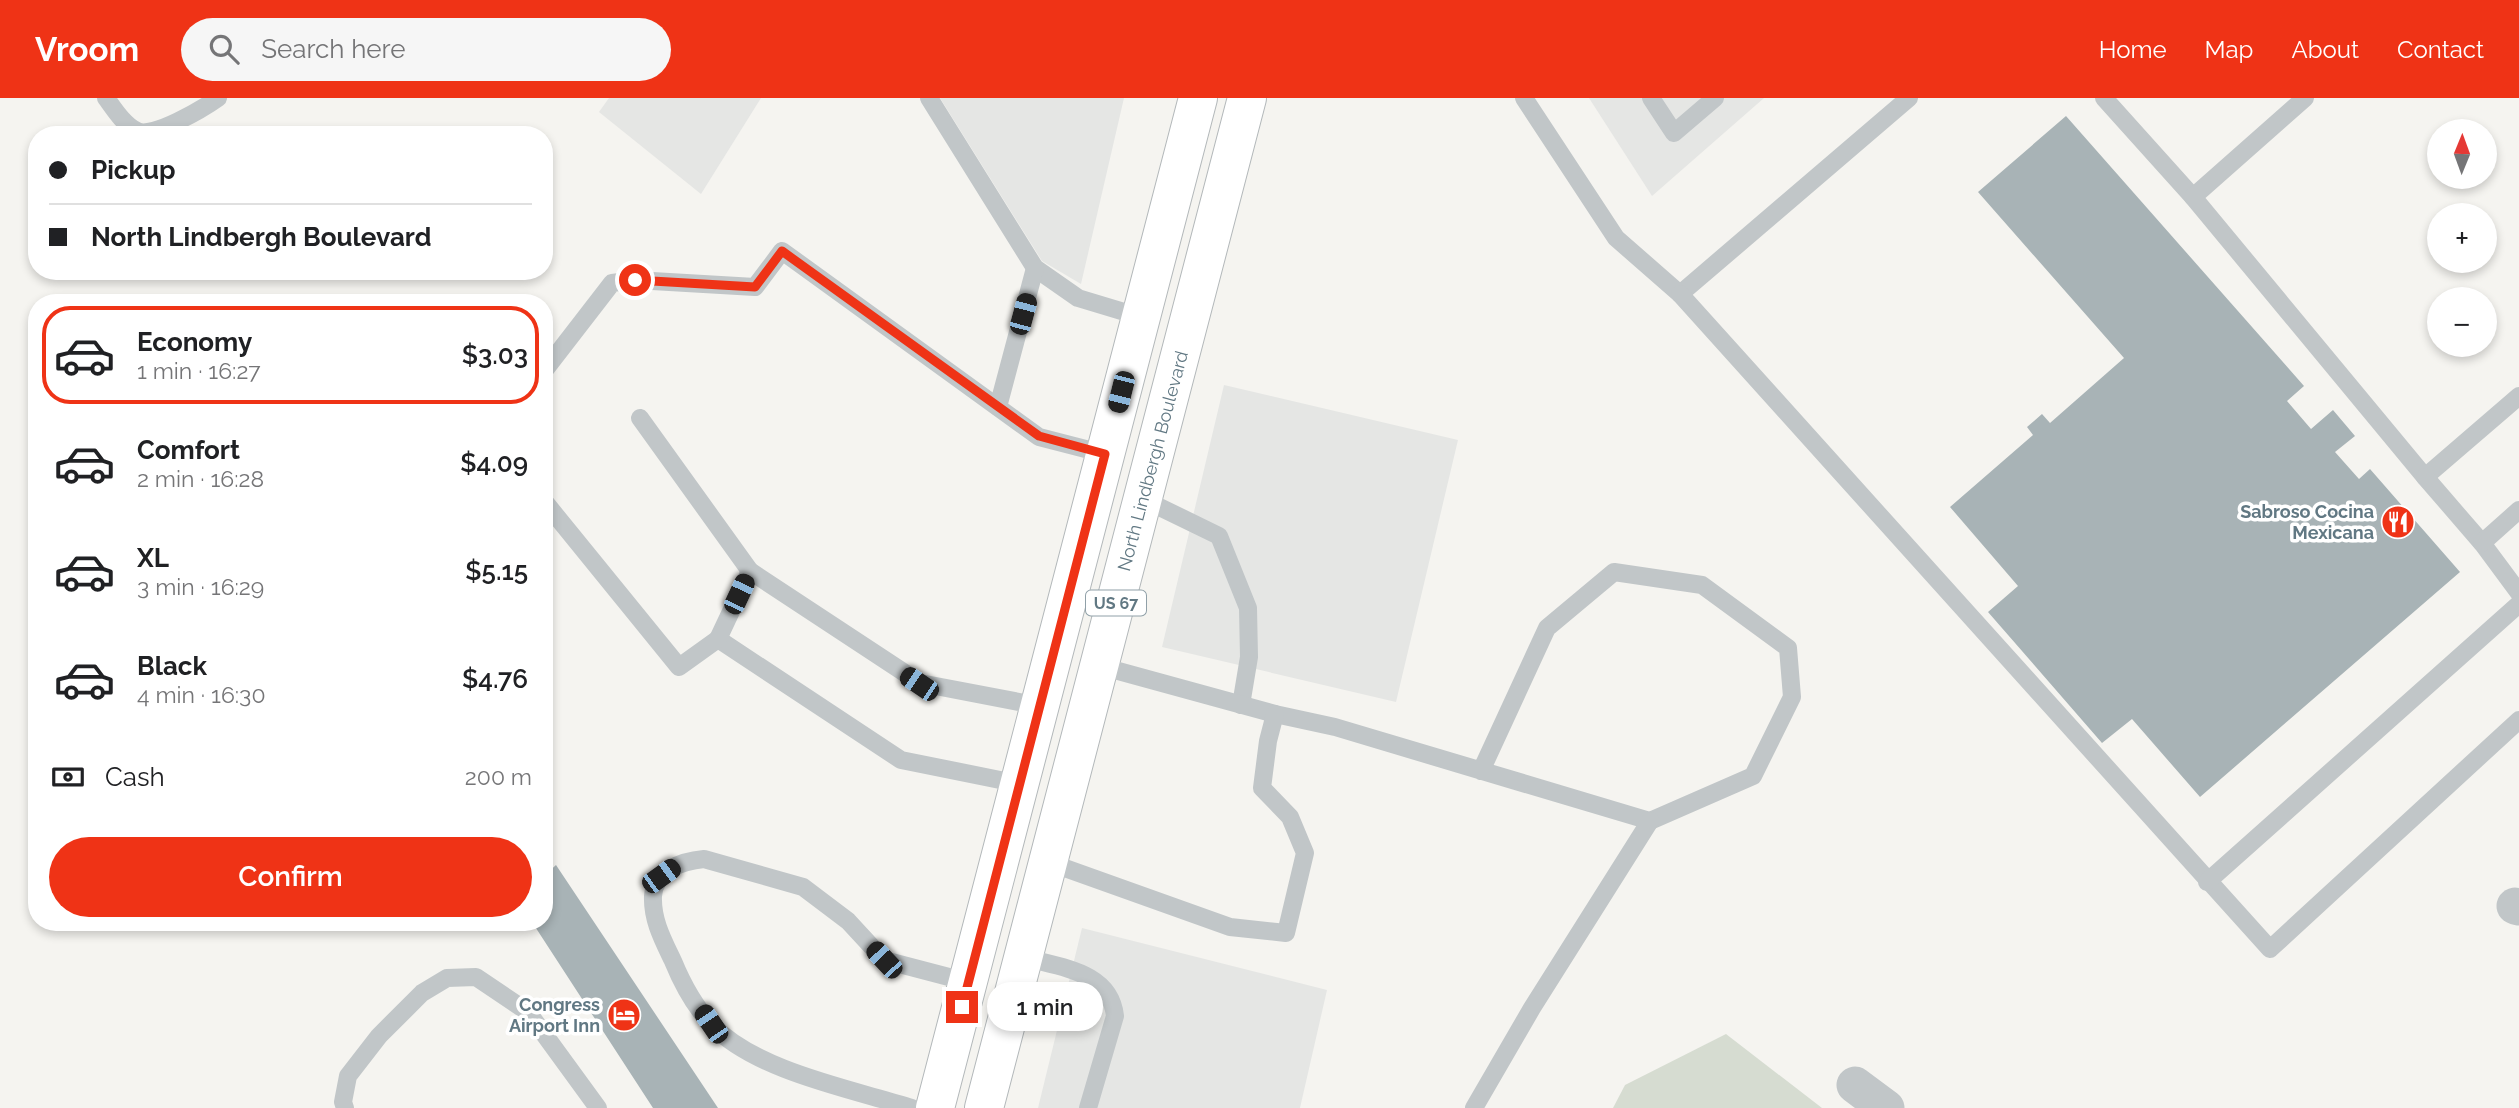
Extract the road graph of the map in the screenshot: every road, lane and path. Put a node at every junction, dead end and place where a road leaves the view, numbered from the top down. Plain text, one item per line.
1 (106, 98) edge
2 (218, 98) edge
3 (929, 98) edge
4 (1198, 98) edge
5 (1247, 98) edge
6 (1524, 98) edge
7 (1651, 98) edge
8 (1715, 98) edge
9 (1909, 98) edge
10 (2104, 98) edge
11 (2305, 98) edge
12 (130, 126) edge
13 (167, 126) edge
14 (2193, 197) junction
15 (1035, 268) junction
16 (1680, 294) junction
17 (1141, 317) junction
18 (553, 359) edge
19 (2519, 396) edge
20 (998, 407) junction
21 (640, 418) dead end
22 (1105, 454) junction
23 (2425, 477) junction
24 (1143, 499) junction
25 (2519, 510) edge
26 (553, 512) edge
27 (2482, 543) junction
28 (750, 571) junction
29 (2519, 593) edge
30 (2519, 604) edge
31 (718, 639) junction
32 (1100, 666) junction
33 (1241, 705) junction
34 (1040, 706) junction
35 (1275, 714) junction
36 (2519, 720) edge
37 (1481, 771) junction
38 (1020, 784) junction
39 (1650, 821) junction
40 (1048, 862) junction
41 (2207, 882) junction
42 (1023, 957) junction
43 (968, 982) junction
44 (1855, 1085) dead end
45 (345, 1108) edge
46 (597, 1108) edge
47 (912, 1108) edge
48 (935, 1108) edge
49 (984, 1108) edge
50 (1088, 1108) edge
51 (1474, 1108) edge
52 (1886, 1108) edge

1 - 12 lane
2 - 13 lane
3 - 15 lane
4 - 17 highway, US 67
5 - 24 highway, North Lindbergh Boulevard / US 67
6 - 16 lane
7 - 8 lane
9 - 16 lane
10 - 14 lane
11 - 14 lane
14 - 23 lane
15 - 17 lane
15 - 20 lane
16 - 41 lane
17 - 22 highway, US 67
18 - 20 lane
19 - 23 lane
20 - 22 lane
21 - 28 lane
22 - 34 highway, US 67
23 - 27 lane
24 - 32 highway, North Lindbergh Boulevard / US 67
24 - 33 lane
25 - 27 lane
26 - 31 lane
27 - 29 lane
28 - 31 lane
28 - 34 lane
30 - 41 lane
31 - 38 lane
32 - 33 lane
32 - 40 highway, North Lindbergh Boulevard / US 67
33 - 35 lane
34 - 38 highway, US 67
35 - 37 lane
35 - 40 lane
36 - 41 lane
37 - 39 lane
37 - 39 lane
38 - 43 highway, US 67
39 - 51 lane
40 - 42 highway, North Lindbergh Boulevard / US 67
42 - 49 highway, North Lindbergh Boulevard / US 67
42 - 50 lane
43 - 47 lane
43 - 48 highway, US 67
44 - 52 street
45 - 46 lane

